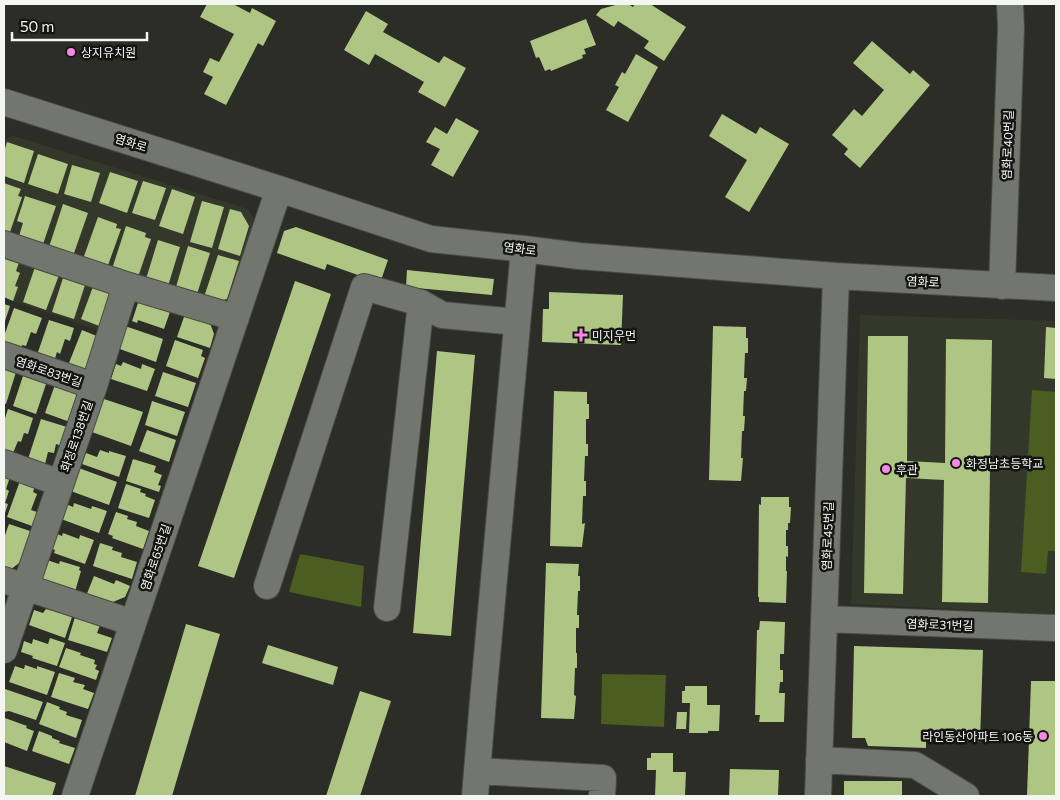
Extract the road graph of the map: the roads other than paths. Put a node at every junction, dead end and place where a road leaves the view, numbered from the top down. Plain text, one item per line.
1 (1010, 4) edge
2 (4, 102) edge
3 (279, 189) junction
4 (4, 244) edge
5 (524, 249) junction
6 (836, 276) junction
7 (126, 285) junction
8 (1002, 286) junction
9 (1056, 288) edge
10 (422, 303) junction
11 (236, 318) junction
12 (517, 322) junction
13 (4, 355) edge
14 (94, 386) junction
15 (4, 463) edge
16 (60, 483) junction
17 (14, 583) edge
18 (267, 586) dead end
19 (387, 608) dead end
20 (824, 619) junction
21 (133, 623) junction
22 (1056, 628) edge
23 (4, 650) edge
24 (819, 760) junction
25 (477, 771) junction
26 (958, 794) edge
27 (75, 796) edge
28 (475, 796) edge
29 (602, 796) edge
30 (818, 796) edge

1 - 8 street, 염화로40번길
2 - 3 street, 염화로
3 - 5 street, 염화로
3 - 11 street, 염화로65번길
4 - 7 street
5 - 6 street, 염화로
5 - 12 street
6 - 8 street, 염화로
6 - 20 street, 염화로45번길
7 - 11 street
7 - 14 street, 화정로138번길
8 - 9 street, 염화로
10 - 12 street
10 - 18 street
10 - 19 street
11 - 21 street, 염화로65번길
12 - 25 street
13 - 14 street, 염화로83번길
14 - 16 street, 화정로138번길
15 - 16 street
16 - 17 street, 화정로138번길
17 - 21 street
17 - 23 street, 화정로138번길
20 - 22 street, 염화로31번길
20 - 24 street, 염화로45번길
21 - 27 street, 염화로65번길
24 - 26 street
24 - 30 street, 염화로45번길
25 - 28 street
25 - 29 street

